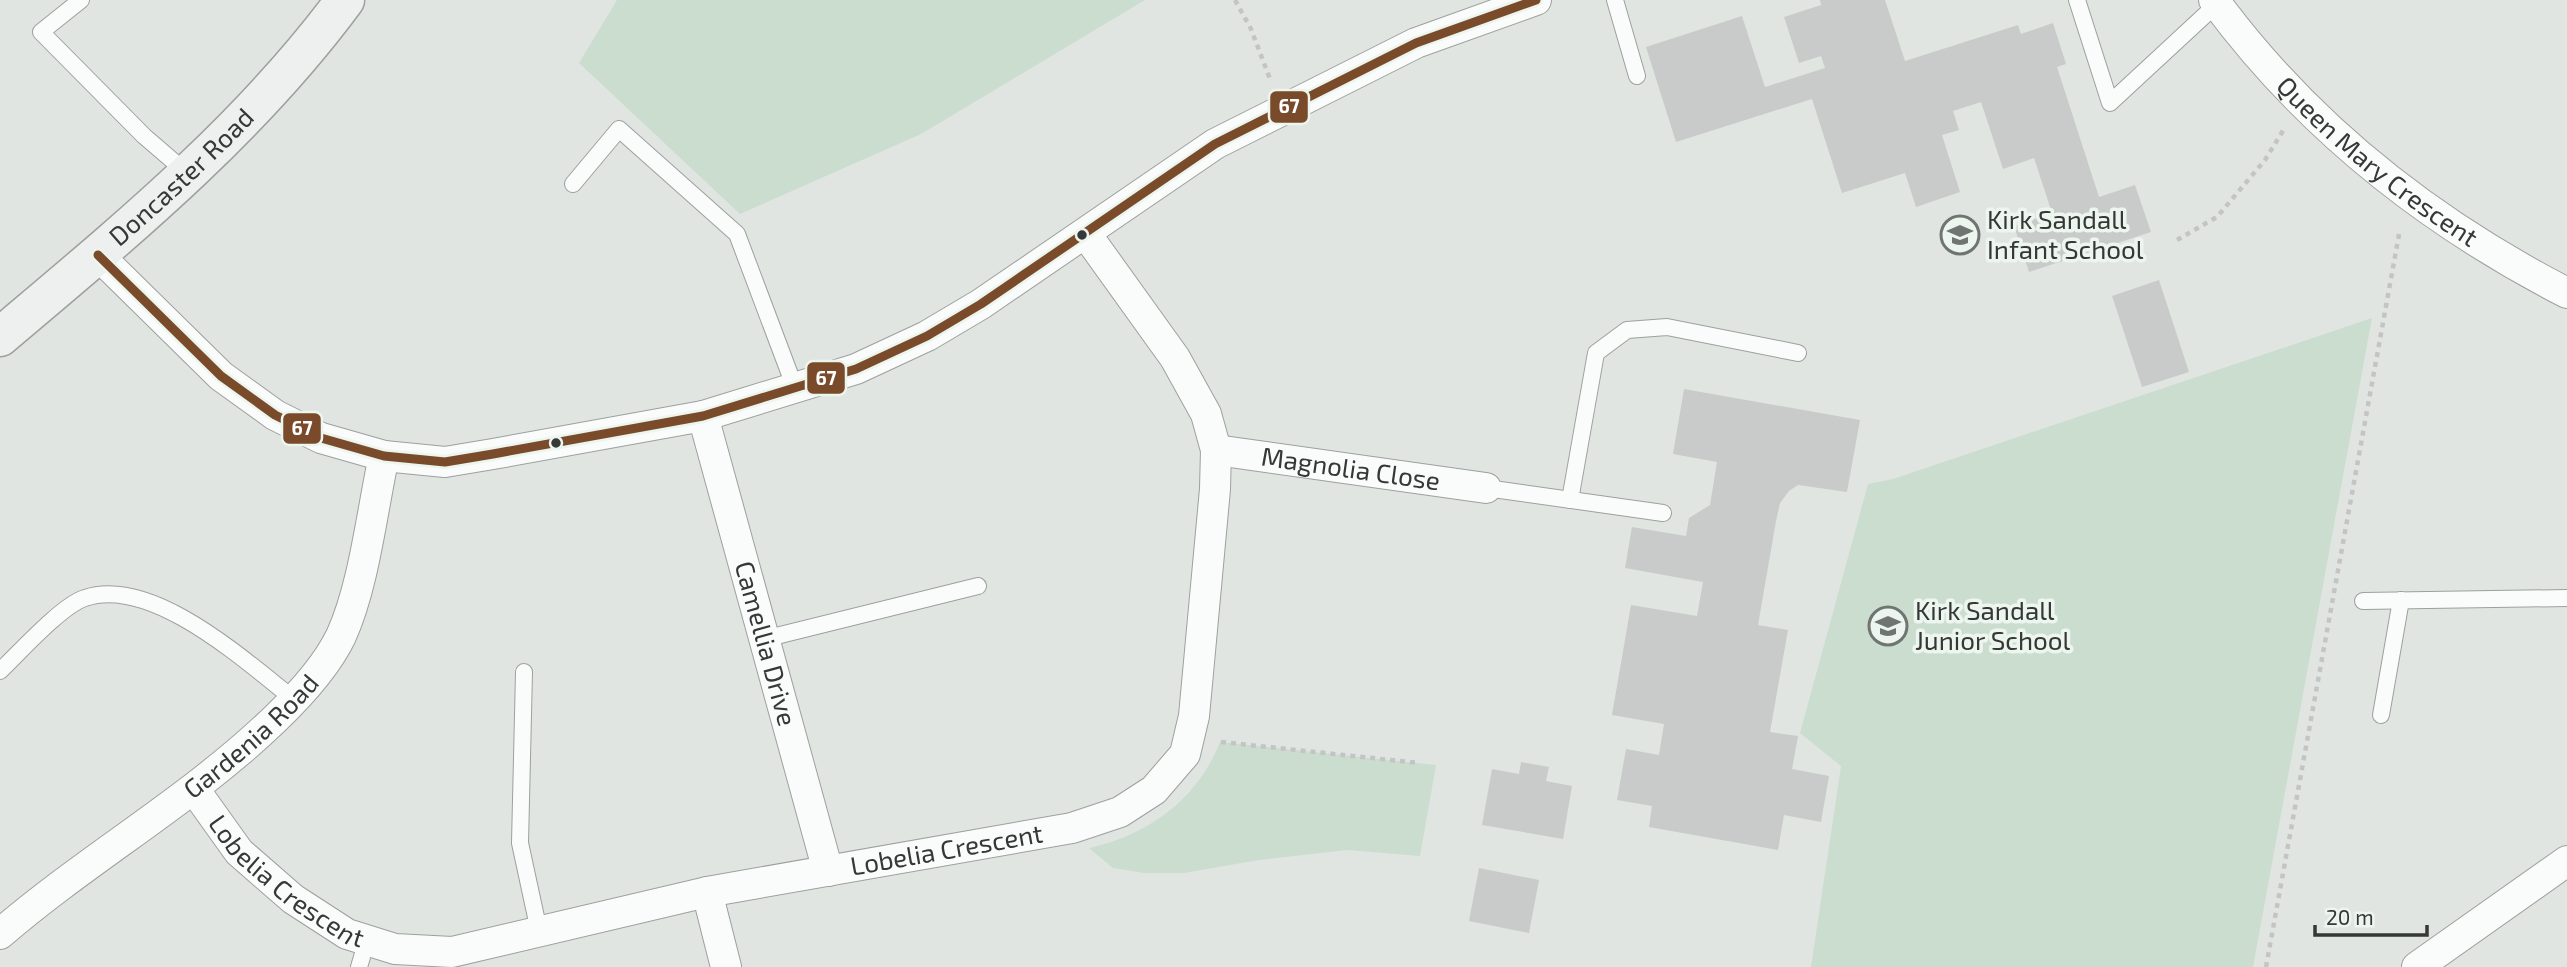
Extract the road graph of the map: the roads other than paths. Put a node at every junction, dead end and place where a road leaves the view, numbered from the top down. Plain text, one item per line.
1 (81, 0) edge
2 (345, 0) edge
3 (1536, 0) edge
4 (1615, 0) edge
5 (2077, 0) edge
6 (2216, 2) edge
7 (1494, 6) edge
8 (1637, 76) dead end
9 (187, 173) junction
10 (573, 184) dead end
11 (1086, 234) junction
12 (98, 255) junction
13 (2567, 293) edge
14 (0, 337) edge
15 (1798, 353) dead end
16 (795, 388) junction
17 (703, 416) junction
18 (1216, 450) junction
19 (384, 456) junction
20 (1486, 488) joint
21 (1570, 500) junction
22 (1663, 513) dead end
23 (978, 586) dead end
24 (2567, 598) edge
25 (2400, 600) junction
26 (2363, 601) dead end
27 (764, 639) junction
28 (0, 671) edge
29 (524, 672) dead end
30 (295, 700) junction
31 (2381, 715) dead end
32 (194, 789) junction
33 (2567, 861) edge
34 (828, 871) junction
35 (707, 892) junction
36 (539, 931) junction
37 (0, 934) edge
38 (363, 953) edge
39 (726, 967) edge
40 (2417, 967) edge

1 - 9 lane
2 - 9 street, Doncaster Road
3 - 7 street
4 - 8 lane
5 - 6 lane
6 - 13 street, Queen Mary Crescent
7 - 11 street
9 - 12 street, Doncaster Road
10 - 16 lane
11 - 16 street
11 - 18 street, Lobelia Crescent
12 - 14 street, Doncaster Road
12 - 19 street
15 - 21 lane
16 - 17 street
17 - 19 street
17 - 27 street, Camellia Drive
18 - 20 street, Magnolia Close
18 - 34 street, Lobelia Crescent
19 - 30 street, Gardenia Road
20 - 21 lane
21 - 22 lane
23 - 27 lane
24 - 25 lane
25 - 26 lane
25 - 31 lane
27 - 34 street, Camellia Drive
28 - 30 lane
29 - 36 lane
30 - 32 street, Gardenia Road
32 - 37 street, Gardenia Road
32 - 38 street, Lobelia Crescent
33 - 40 street
34 - 35 street, Lobelia Crescent
35 - 36 street, Lobelia Crescent
35 - 39 street
36 - 38 street, Lobelia Crescent

